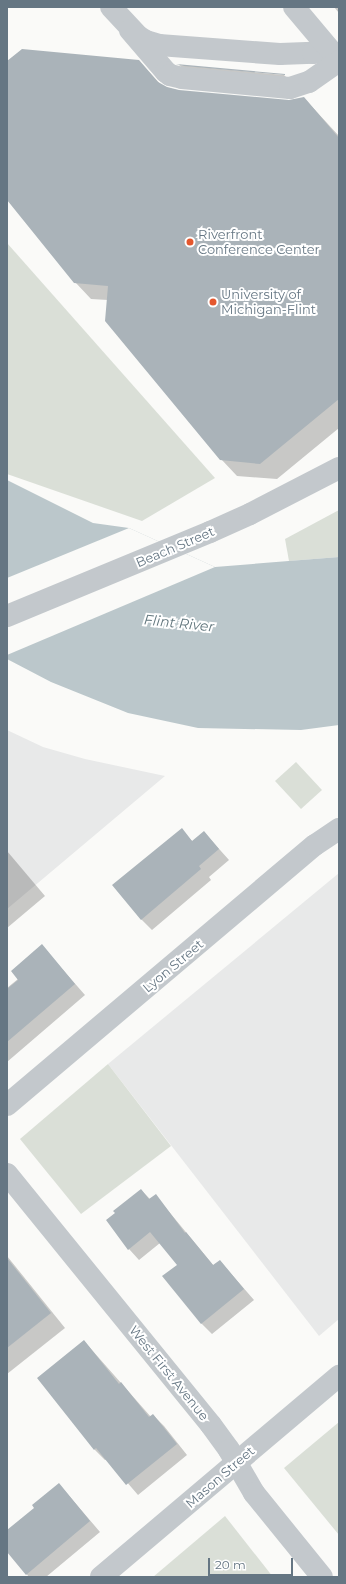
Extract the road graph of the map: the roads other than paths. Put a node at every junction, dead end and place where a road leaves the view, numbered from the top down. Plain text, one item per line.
1 (111, 7) edge
2 (298, 12) edge
3 (130, 30) junction
4 (335, 57) edge
5 (339, 468) edge
6 (7, 616) edge
7 (339, 829) edge
8 (7, 1105) edge
9 (7, 1174) edge
10 (339, 1376) edge
11 (236, 1463) junction
12 (101, 1577) edge
13 (322, 1577) edge

1 - 3 street
2 - 4 street
3 - 4 street
3 - 4 street
5 - 6 street, Beach Street
7 - 8 street, Lyon Street
9 - 11 street, West First Avenue
10 - 11 street, Mason Street
11 - 12 street, Mason Street
11 - 13 street, West First Avenue

